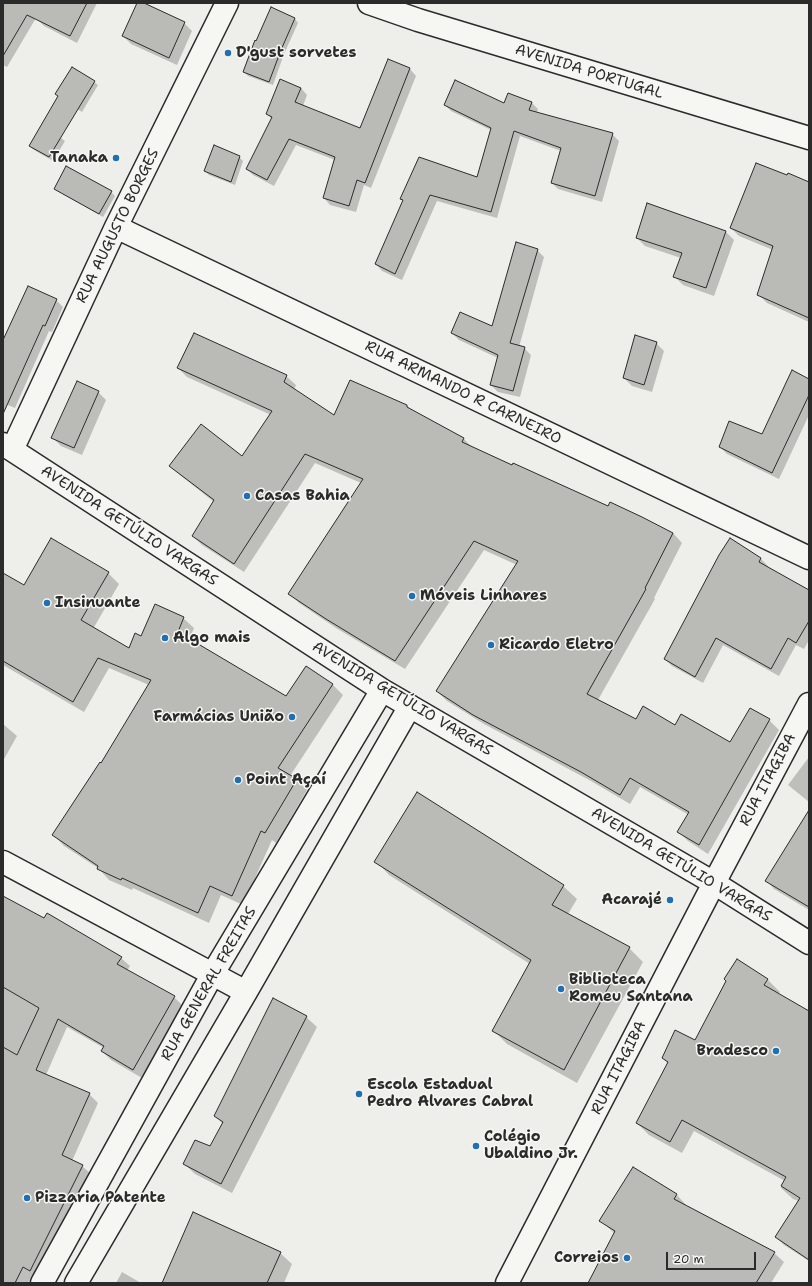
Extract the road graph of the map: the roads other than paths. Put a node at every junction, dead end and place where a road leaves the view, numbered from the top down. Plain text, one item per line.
1 (227, 3) edge
2 (368, 3) edge
3 (809, 138) edge
4 (116, 227) junction
5 (8, 447) edge
6 (809, 558) edge
7 (382, 690) junction
8 (809, 704) edge
9 (410, 706) junction
10 (3, 862) edge
11 (714, 883) junction
12 (809, 942) edge
13 (212, 975) junction
14 (246, 992) junction
15 (42, 1283) edge
16 (76, 1283) edge
17 (507, 1283) edge

1 - 4 street, RUA AUGUSTO BORGES
2 - 3 street, AVENIDA PORTUGAL
4 - 5 street, RUA AUGUSTO BORGES
4 - 6 street, RUA ARMANDO R CARNEIRO
5 - 7 street, AVENIDA GETÚLIO VARGAS
7 - 9 street, AVENIDA GETÚLIO VARGAS
7 - 13 street, RUA GENERAL FREITAS
8 - 11 street, RUA ITAGIBA
9 - 11 street, AVENIDA GETÚLIO VARGAS
9 - 14 street
10 - 13 street
11 - 12 street, AVENIDA GETÚLIO VARGAS
11 - 17 street, RUA ITAGIBA
13 - 14 street
13 - 15 street, RUA GENERAL FREITAS
14 - 16 street

